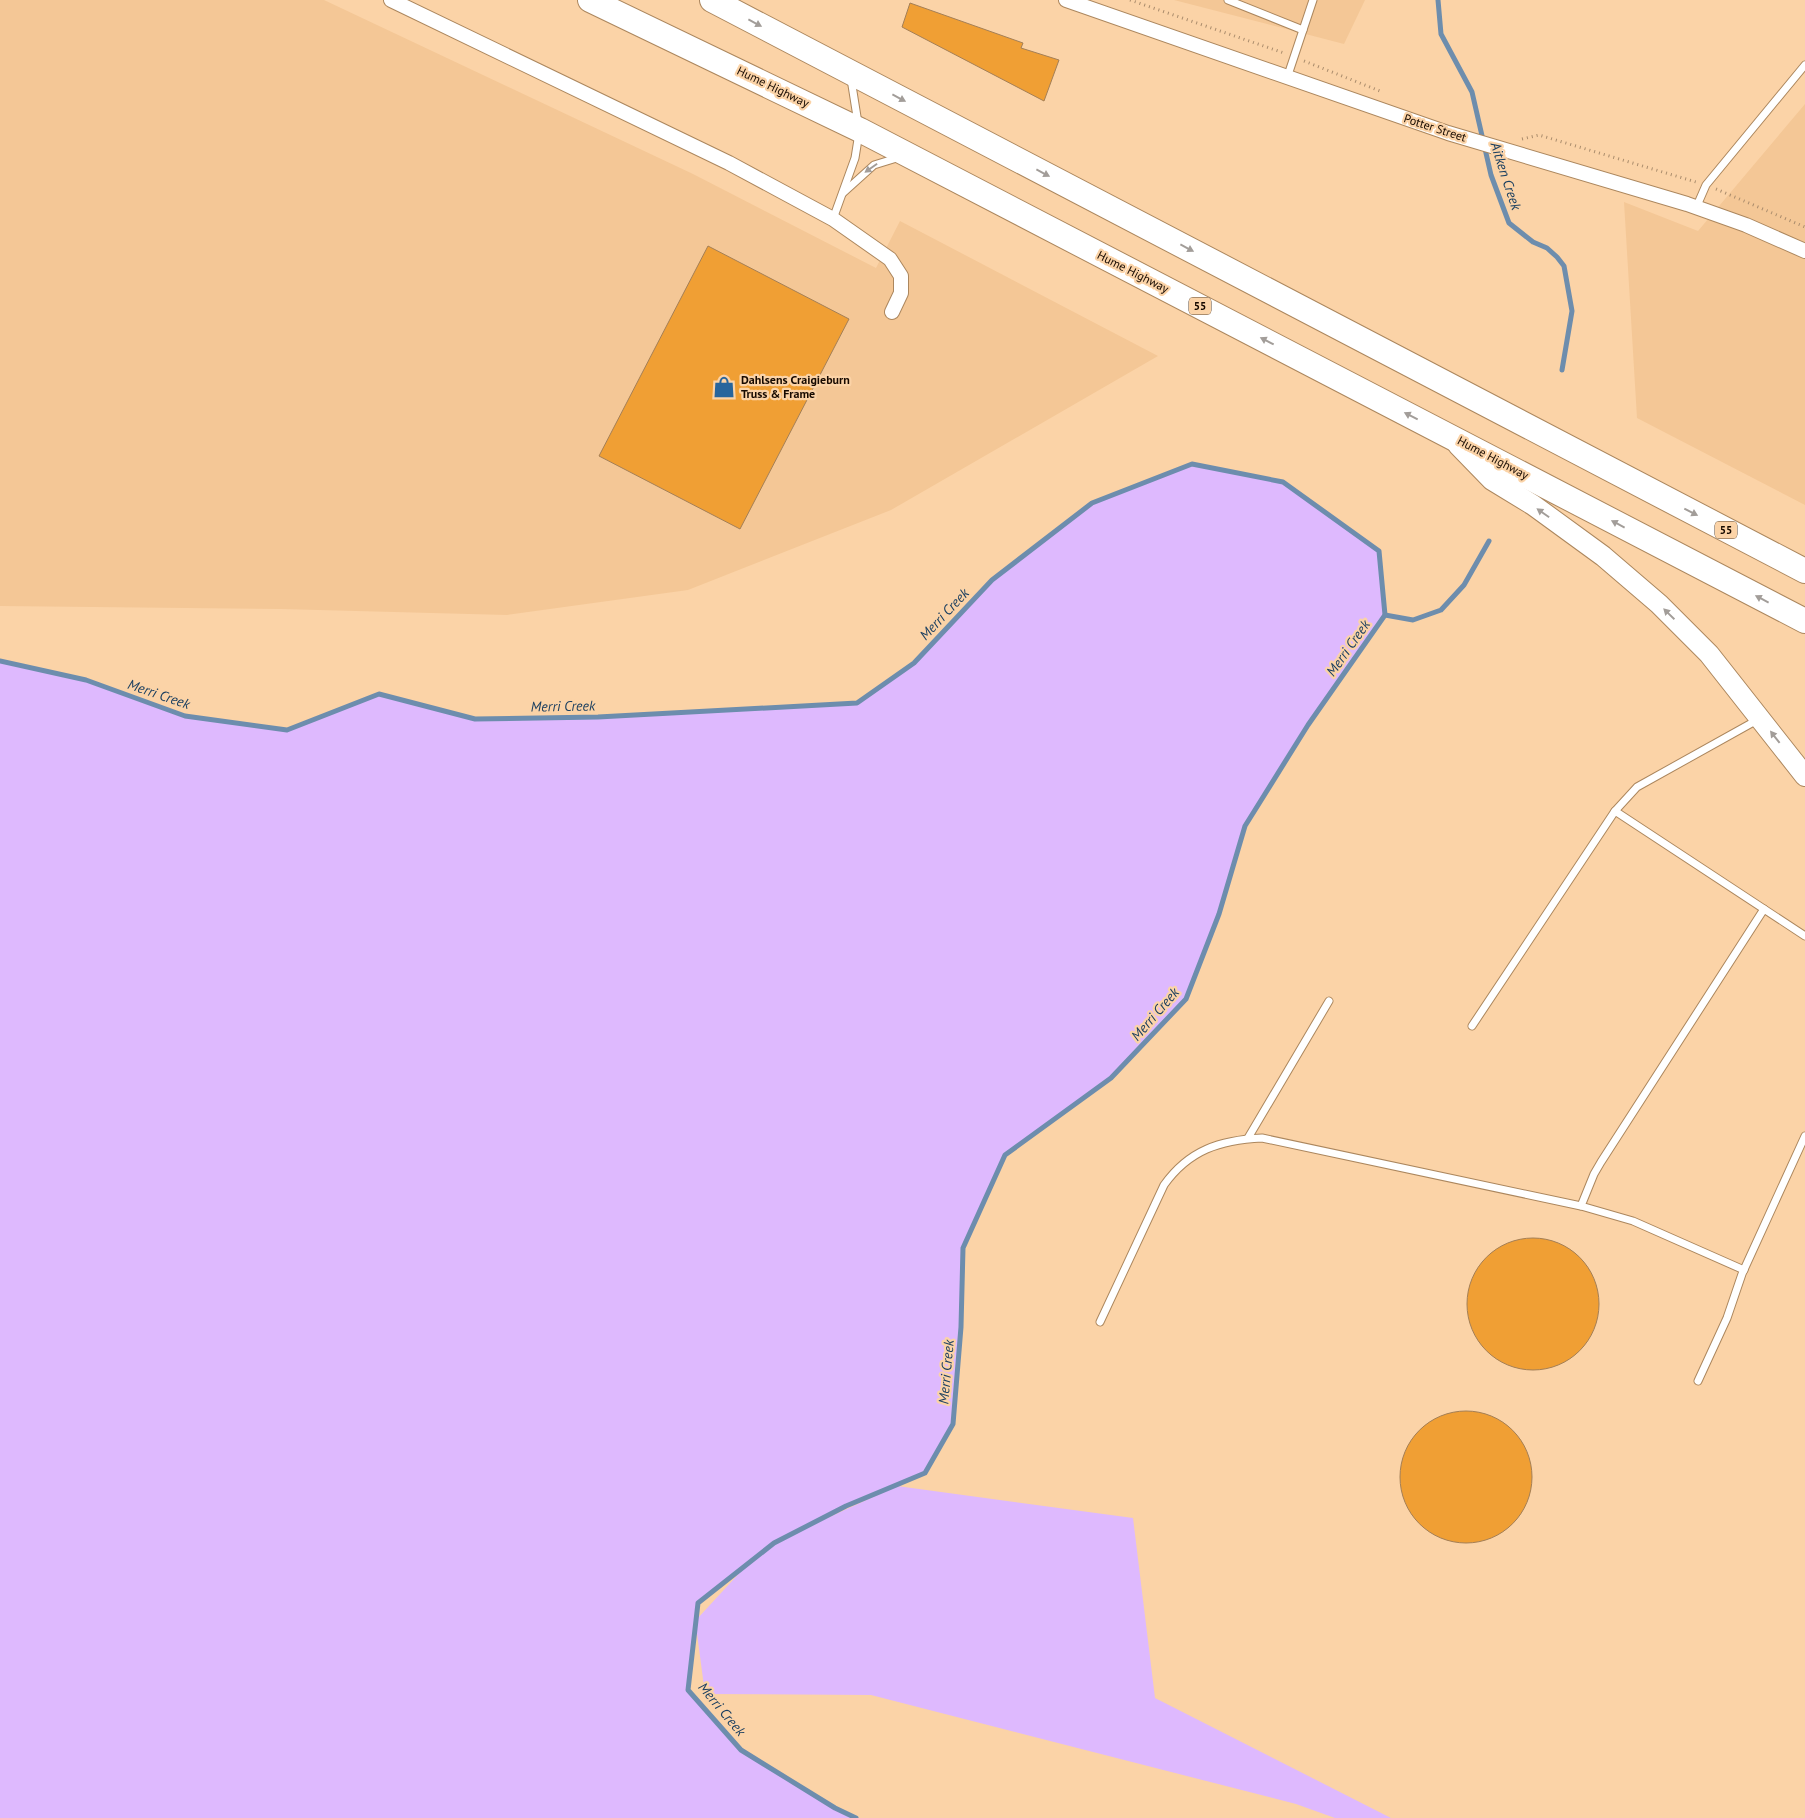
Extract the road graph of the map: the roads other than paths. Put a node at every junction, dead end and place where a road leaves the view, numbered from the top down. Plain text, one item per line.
1 (391, 0) edge
2 (590, 0) edge
3 (712, 0) edge
4 (1228, 0) edge
5 (1314, 0) edge
6 (1074, 1) edge
7 (1303, 30) junction
8 (1805, 65) edge
9 (850, 72) junction
10 (1286, 78) junction
11 (860, 130) junction
12 (908, 154) junction
13 (842, 195) junction
14 (1696, 208) junction
15 (833, 219) junction
16 (1805, 251) edge
17 (892, 312) dead end
18 (1449, 436) junction
19 (1805, 571) edge
20 (1805, 621) edge
21 (1760, 719) junction
22 (1805, 776) edge
23 (1615, 811) junction
24 (1764, 909) junction
25 (1805, 936) edge
26 (1329, 1002) dead end
27 (1472, 1026) dead end
28 (1805, 1136) edge
29 (1248, 1138) junction
30 (1581, 1206) junction
31 (1744, 1270) junction
32 (1100, 1322) dead end
33 (1698, 1382) dead end

1 - 15 street
2 - 11 highway, Hume Highway / 55
3 -> 9 highway, 55
4 - 7 lane
5 - 7 lane
6 - 10 street, Potter Street
7 - 10 lane
8 - 14 lane
9 - 11 lane
9 -> 19 highway, 55
10 - 14 street, Potter Street
11 - 12 highway, Hume Highway / 55
11 - 13 lane
12 -> 13 lane
18 -> 12 highway, Hume Highway / 55
13 - 15 lane
14 - 16 street, Potter Street
15 - 17 street
20 -> 18 highway, Hume Highway / 55
21 -> 18 main road
22 -> 21 main road
21 - 23 lane
23 - 24 lane
23 - 27 lane
24 - 25 lane
24 - 30 lane
26 - 29 lane
28 - 31 lane
29 - 30 lane
29 - 32 lane
30 - 31 lane
31 - 33 lane

